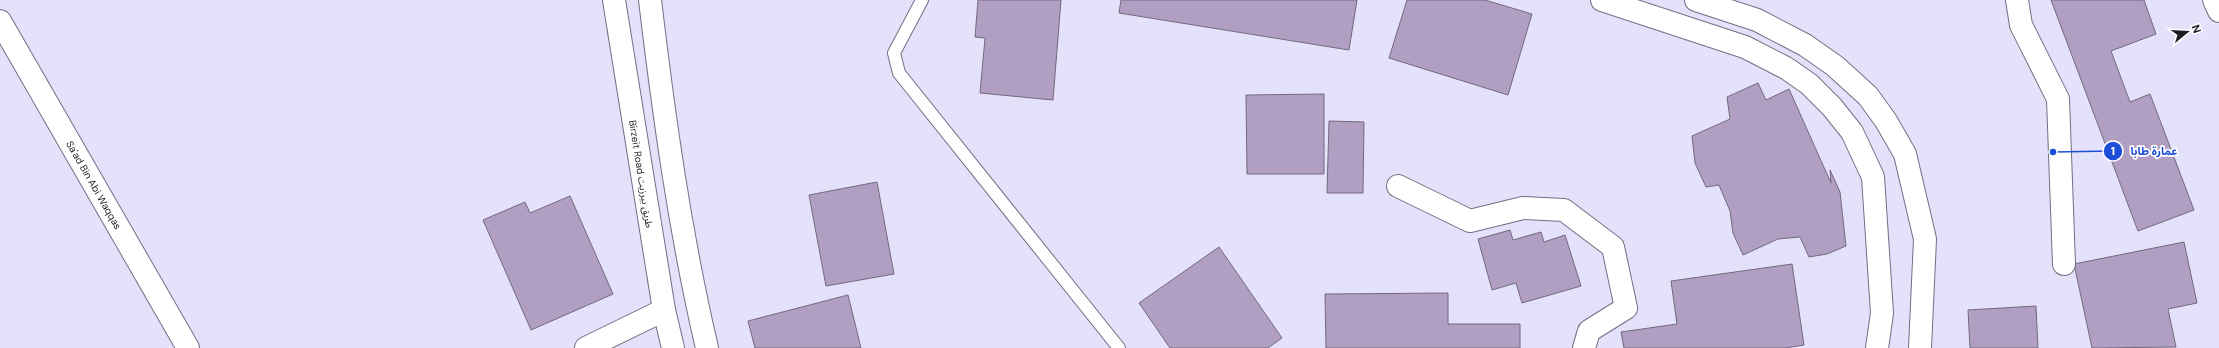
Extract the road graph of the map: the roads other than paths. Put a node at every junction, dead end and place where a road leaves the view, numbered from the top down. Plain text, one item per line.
1 (614, 0) edge
2 (650, 0) edge
3 (922, 0) edge
4 (1602, 0) edge
5 (1696, 0) edge
6 (2017, 0) edge
7 (2214, 0) edge
8 (2219, 11) edge
9 (0, 21) edge
10 (1398, 186) dead end
11 (2064, 264) dead end
12 (664, 310) junction
13 (188, 348) edge
14 (586, 348) edge
15 (673, 348) edge
16 (707, 348) edge
17 (1119, 348) edge
18 (1584, 348) edge
19 (1878, 348) edge
20 (1920, 348) edge

1 - 12 main road, Birzeit Road طريق بيرزيت
2 - 16 main road
3 - 17 lane
4 - 19 main road
5 - 20 main road
6 - 11 main road
7 - 8 main road
9 - 13 main road, Sa'ad Bin Abi Waqqas
10 - 18 main road
12 - 14 main road
12 - 15 main road, Birzeit Road طريق بيرزيت

